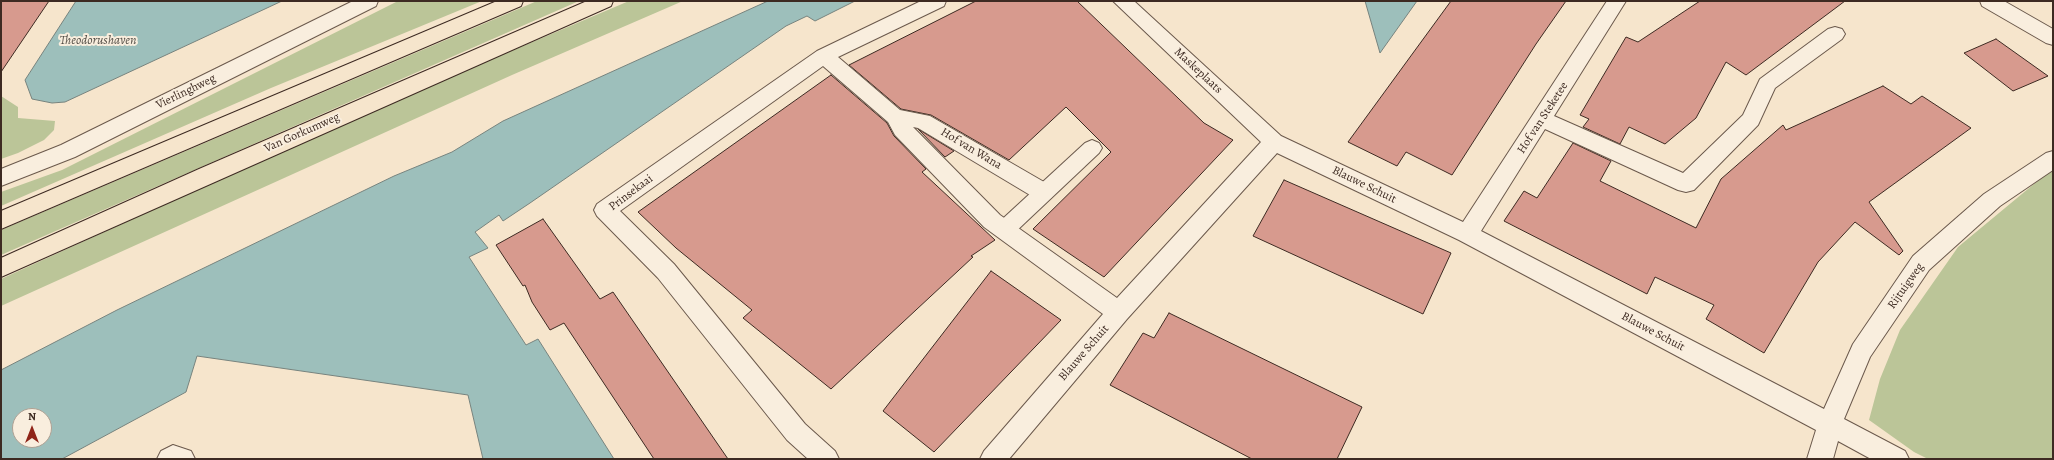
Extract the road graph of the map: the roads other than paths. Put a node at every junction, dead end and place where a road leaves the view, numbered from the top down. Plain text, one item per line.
1 (369, 1) edge
2 (514, 1) edge
3 (604, 1) edge
4 (937, 1) edge
5 (1122, 1) edge
6 (1617, 1) edge
7 (1989, 1) edge
8 (1834, 34) dead end
9 (2053, 38) edge
10 (824, 56) junction
11 (894, 117) junction
12 (1542, 119) junction
13 (1274, 142) junction
14 (1092, 148) dead end
15 (2053, 159) edge
16 (1, 178) edge
17 (1043, 192) junction
18 (1, 220) edge
19 (1004, 230) junction
20 (1467, 234) junction
21 (1, 268) edge
22 (1120, 312) junction
23 (1830, 424) junction
24 (826, 459) edge
25 (993, 459) edge
26 (1820, 459) edge
27 (1896, 459) edge

1 - 16 street, Vierlinghweg
2 - 18 main road
3 - 21 main road, Van Gorkumweg
4 - 10 street, Prinsekaai
5 - 13 street, Maskeplaats
6 - 12 street, Hof van Steketee
7 - 9 street
8 - 12 street
10 - 11 street
10 - 24 street, Prinsekaai
11 - 17 street, Hof van Wana
11 - 19 street
12 - 20 street, Hof van Steketee
13 - 20 street, Blauwe Schuit
13 - 22 street, Blauwe Schuit
14 - 17 lane
15 - 23 street, Rijtuigweg
17 - 19 lane
19 - 22 street
20 - 23 street, Blauwe Schuit
22 - 25 street, Blauwe Schuit
23 - 26 street, Rijtuigweg
23 - 27 street, Blauwe Schuit

